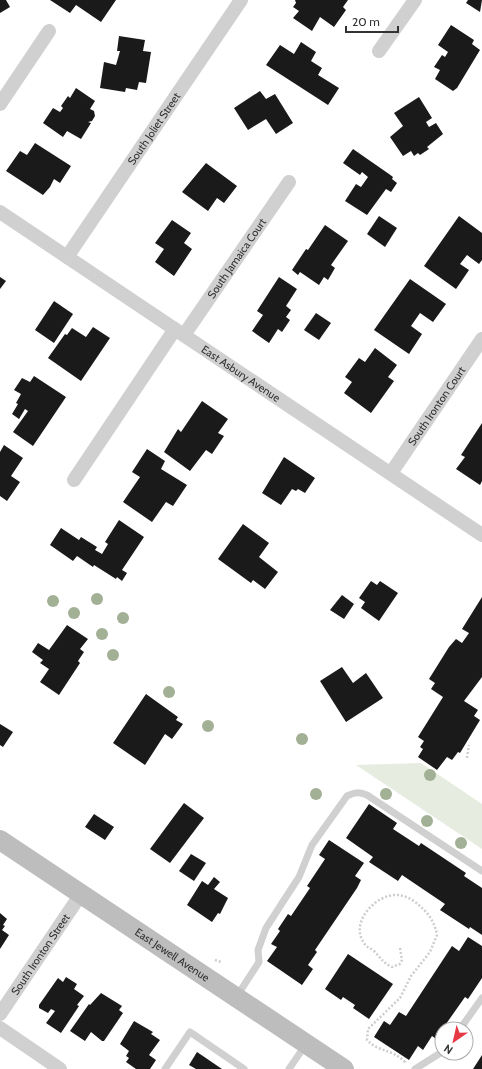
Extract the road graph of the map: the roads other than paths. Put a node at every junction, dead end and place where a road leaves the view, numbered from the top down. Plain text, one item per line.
1 (241, 0) edge
2 (415, 0) edge
3 (49, 31) dead end
4 (379, 51) dead end
5 (0, 104) edge
6 (289, 182) dead end
7 (0, 212) edge
8 (67, 257) junction
9 (180, 332) junction
10 (482, 339) edge
11 (391, 473) junction
12 (74, 480) dead end
13 (482, 534) edge
14 (0, 840) edge
15 (482, 871) edge
16 (82, 894) junction
17 (236, 997) junction
18 (482, 998) edge
19 (0, 1014) edge
20 (466, 1021) edge
21 (0, 1028) edge
22 (306, 1044) junction
23 (434, 1057) edge
24 (60, 1069) edge
25 (165, 1069) edge
26 (244, 1069) edge
27 (289, 1069) edge
28 (344, 1069) edge
29 (415, 1069) edge

1 - 8 street, South Joliet Street
2 - 4 street
3 - 5 street
6 - 9 street, South Jamaica Court
7 - 8 street, East Asbury Avenue
8 - 9 street, East Asbury Avenue
9 - 11 street, East Asbury Avenue
9 - 12 street, South Jamaica Court
10 - 11 street, South Ironton Court
11 - 13 street, East Asbury Avenue
14 - 16 street, East Jewell Avenue
15 - 17 lane
16 - 17 street, East Jewell Avenue
16 - 19 street, South Ironton Street
17 - 22 street, East Jewell Avenue
18 - 20 lane
21 - 24 street
22 - 27 lane
22 - 28 street, East Jewell Avenue
23 - 29 lane
25 - 26 lane

